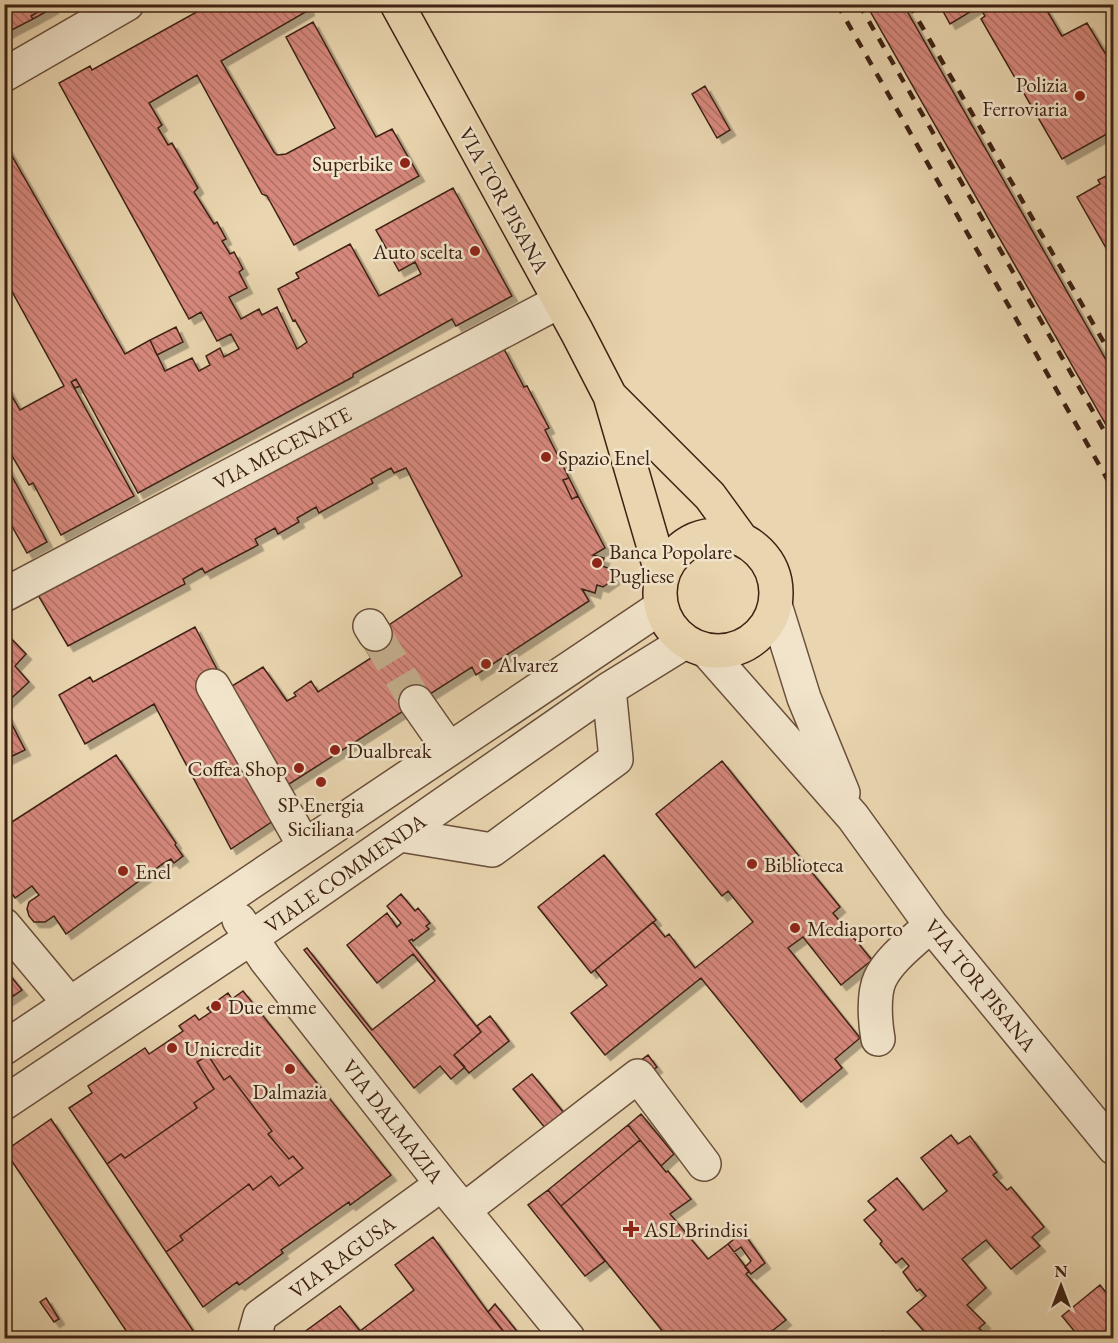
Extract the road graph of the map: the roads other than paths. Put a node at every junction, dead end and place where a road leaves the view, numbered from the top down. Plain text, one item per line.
1 (127, 4) edge
2 (397, 4) edge
3 (4, 75) edge
4 (560, 301) junction
5 (610, 396) junction
6 (742, 540) junction
7 (662, 575) junction
8 (4, 595) edge
9 (661, 607) junction
10 (776, 608) junction
11 (696, 647) junction
12 (213, 686) dead end
13 (609, 689) junction
14 (416, 702) tunnel mouth
15 (449, 749) junction
16 (853, 817) junction
17 (401, 835) junction
18 (304, 845) junction
19 (225, 899) junction
20 (4, 925) edge
21 (931, 925) junction
22 (251, 938) junction
23 (70, 1004) junction
24 (878, 1039) dead end
25 (4, 1048) edge
26 (4, 1103) edge
27 (1113, 1148) edge
28 (704, 1164) dead end
29 (442, 1184) junction
30 (464, 1210) junction
31 (254, 1338) edge
32 (568, 1338) edge

1 - 3 street
2 - 4 main road, VIA TOR PISANA
4 - 5 main road, VIA TOR PISANA
4 - 8 street, VIA MECENATE
5 - 6 main road, VIA TOR PISANA
5 - 7 main road, VIA TOR PISANA
6 - 7 main road
6 - 10 main road, VIA TOR PISANA
7 - 9 main road, VIA TOR PISANA
9 - 11 main road, VIA TOR PISANA
9 - 15 street, VIALE COMMENDA
10 - 11 main road
10 - 16 street, VIA TOR PISANA
11 - 13 street, VIALE COMMENDA
11 - 16 street, VIA TOR PISANA
12 - 18 street
13 - 17 street, VIALE COMMENDA
13 - 17 street
14 - 15 street
15 - 18 street, VIALE COMMENDA
16 - 21 street, VIA TOR PISANA
17 - 22 street, VIALE COMMENDA
18 - 19 street, VIALE COMMENDA
19 - 22 street, VIA DALMAZIA
19 - 23 street, VIALE COMMENDA
20 - 23 street
21 - 24 street
21 - 27 street, VIA TOR PISANA
22 - 26 street, VIALE COMMENDA
22 - 29 street, VIA DALMAZIA
23 - 25 street, VIALE COMMENDA
28 - 30 street
29 - 30 street, VIA DALMAZIA
29 - 31 street, VIA RAGUSA
30 - 32 street, VIA DALMAZIA

